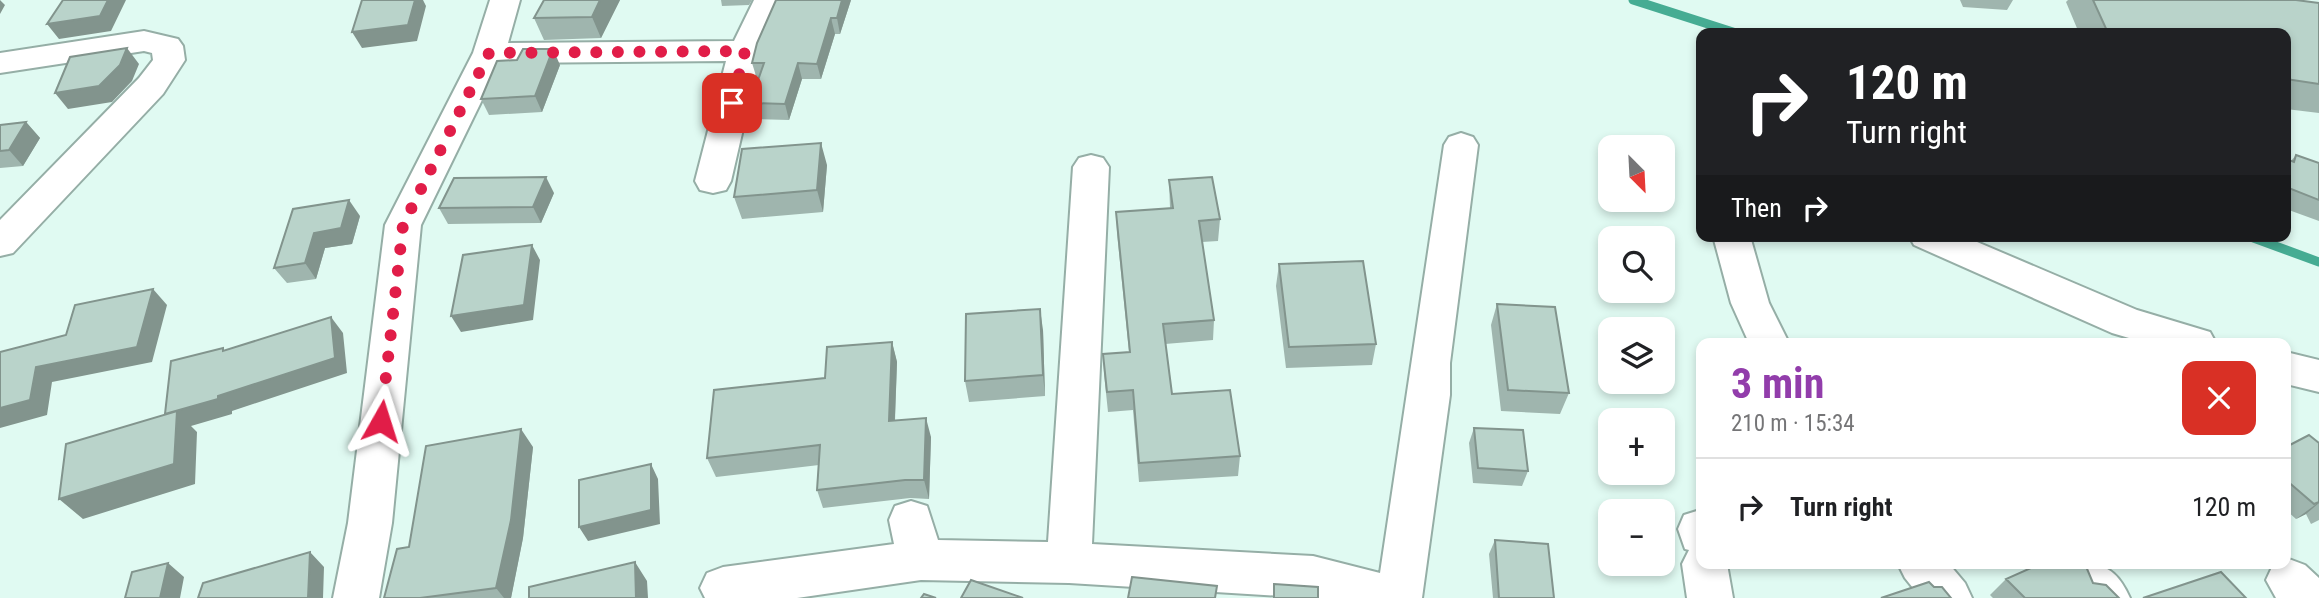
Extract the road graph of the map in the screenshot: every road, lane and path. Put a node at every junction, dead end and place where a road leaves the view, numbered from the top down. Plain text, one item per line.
1 (505, 0) edge
2 (769, 0) edge
3 (745, 51) junction
4 (489, 53) junction
5 (0, 64) edge
6 (1461, 145) dead end
7 (1091, 167) dead end
8 (712, 181) dead end
9 (1733, 242) edge
10 (1941, 242) edge
11 (0, 243) edge
12 (1766, 338) edge
13 (2179, 338) edge
14 (2291, 369) edge
15 (2319, 376) edge
16 (1069, 562) junction
17 (1706, 569) edge
18 (1925, 569) edge
19 (723, 588) dead end
20 (356, 598) edge
21 (1398, 598) edge
22 (1710, 598) edge
23 (1949, 598) edge

1 - 4 street
2 - 3 street
3 - 4 street
3 - 8 street
4 - 20 street
5 - 11 street
6 - 21 street
7 - 16 street
9 - 12 street
10 - 13 street
14 - 15 street
16 - 19 street
16 - 21 street
17 - 22 street
18 - 23 street

